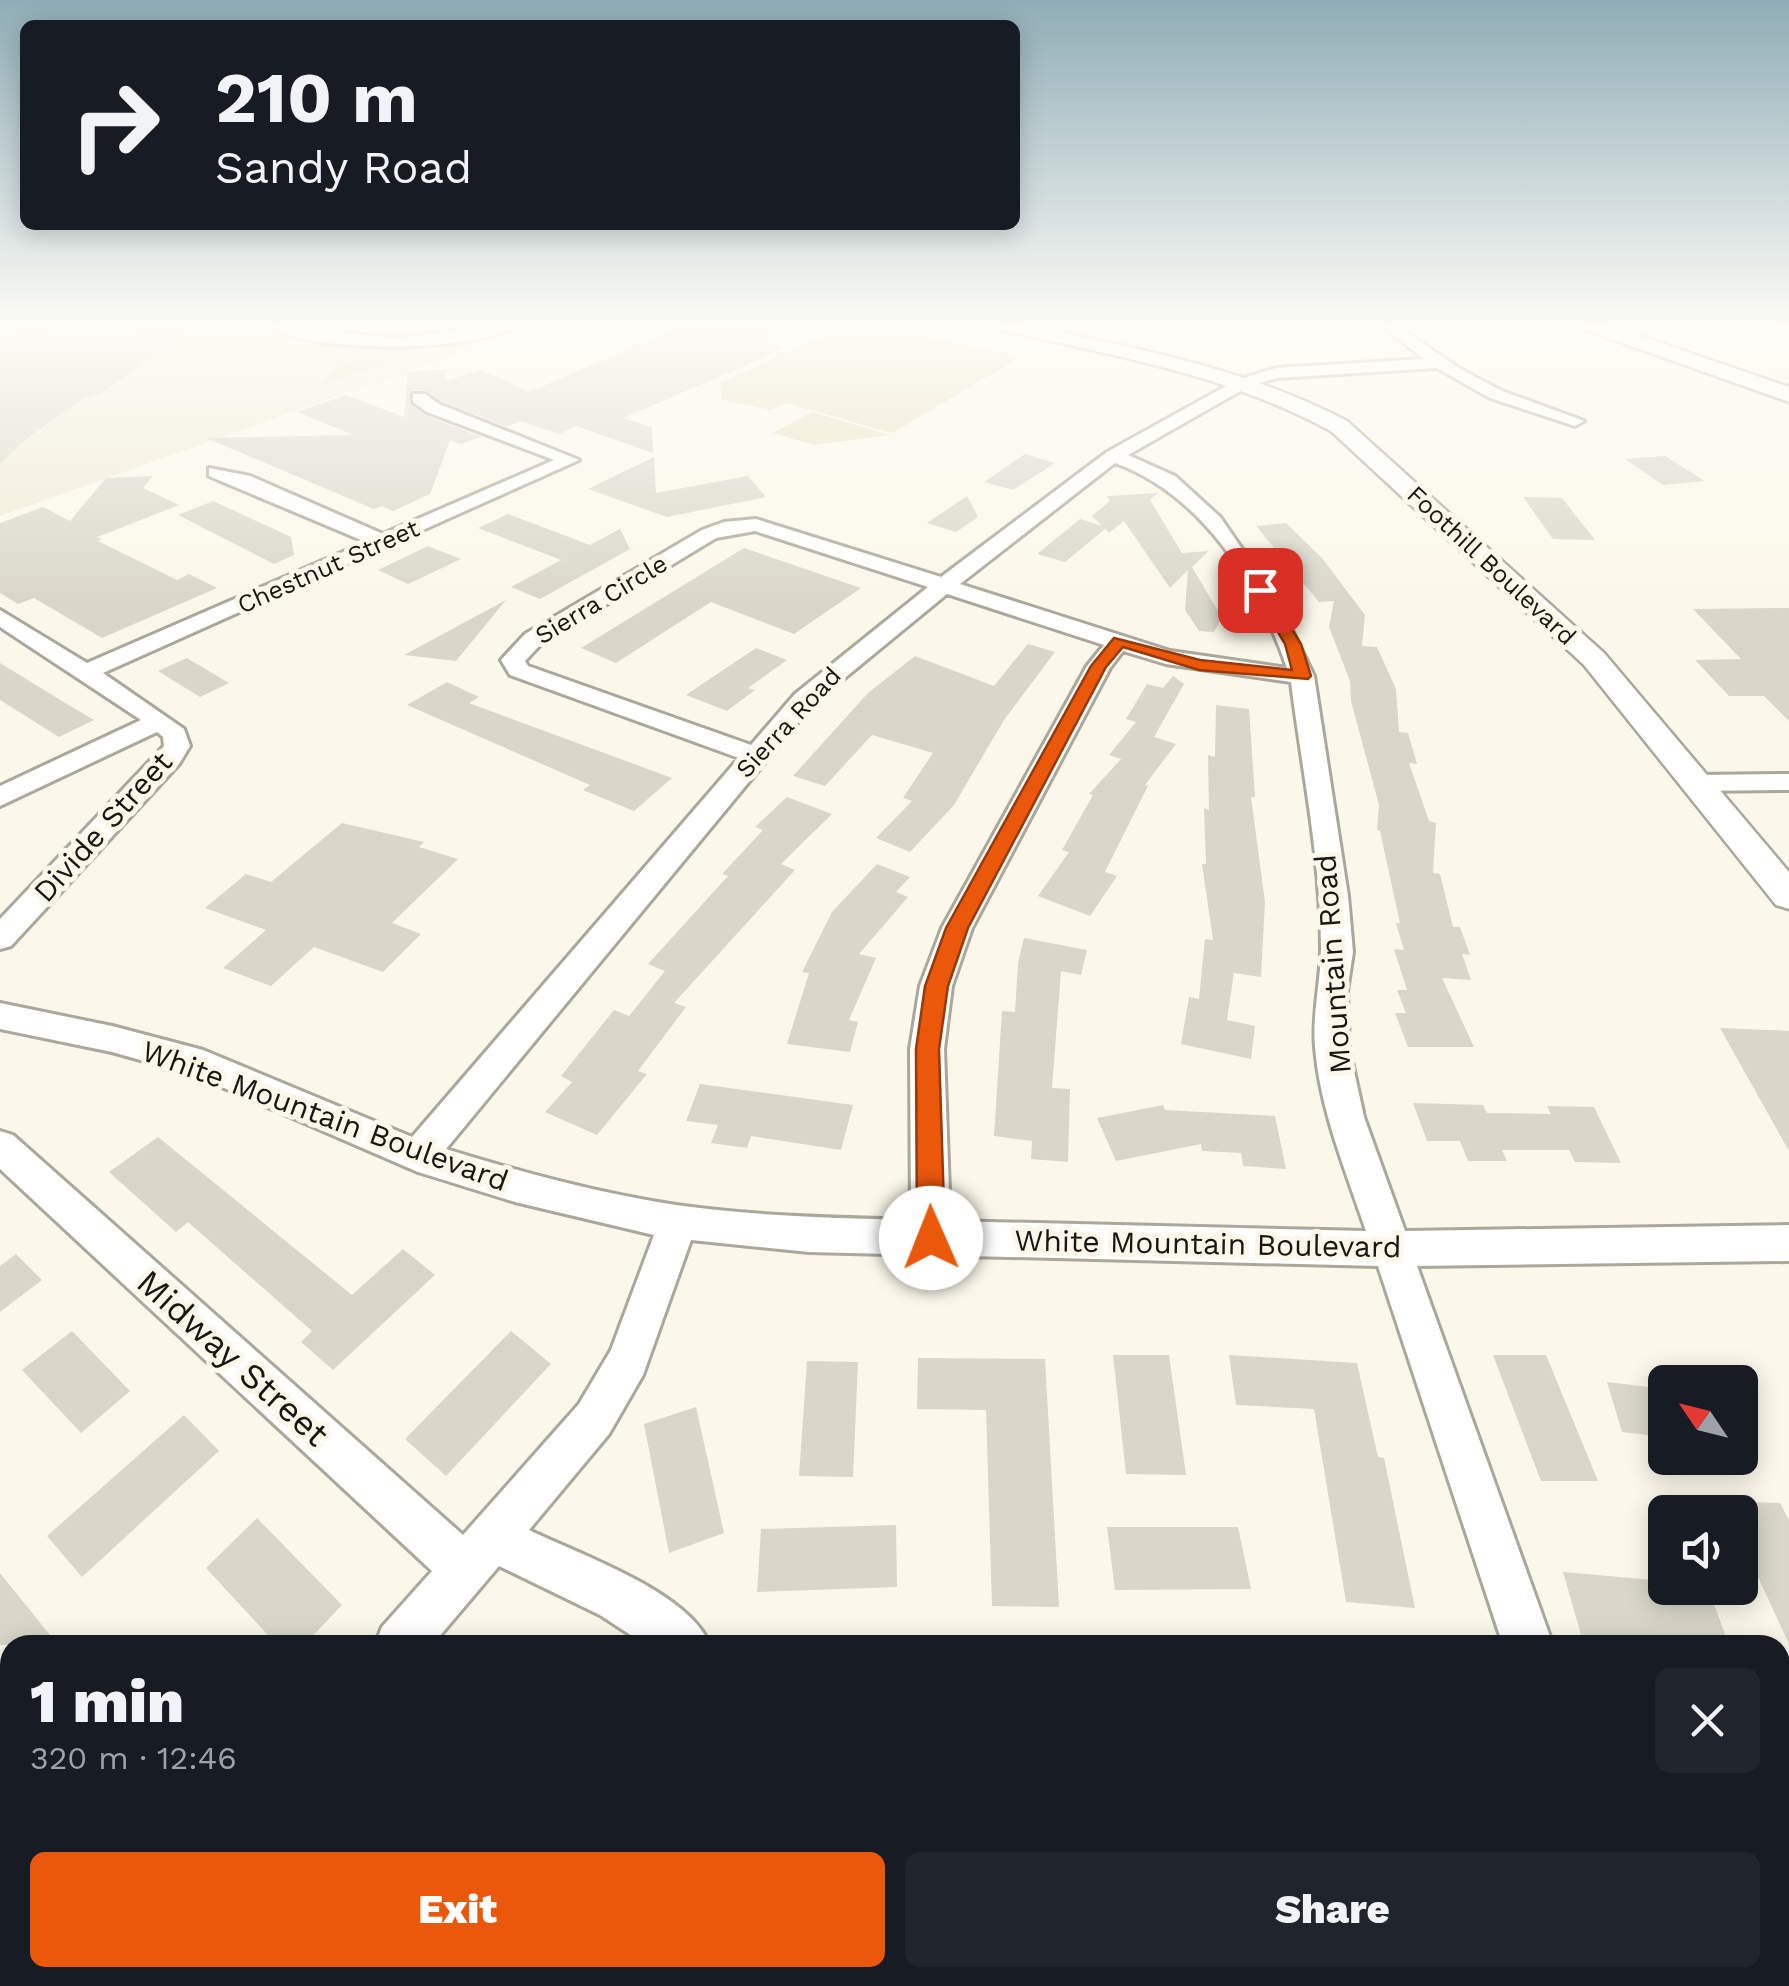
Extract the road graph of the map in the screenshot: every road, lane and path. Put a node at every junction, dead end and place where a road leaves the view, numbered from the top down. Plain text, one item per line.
1 (456, 417) edge
2 (1183, 417) edge
3 (1323, 417) edge
4 (1558, 417) edge
5 (1575, 422) dead end
6 (1113, 456) junction
7 (216, 472) dead end
8 (384, 542) junction
9 (944, 584) junction
10 (0, 618) edge
11 (1120, 641) junction
12 (86, 672) junction
13 (1302, 676) junction
14 (158, 720) junction
15 (755, 754) junction
16 (1789, 782) edge
17 (1696, 783) junction
18 (0, 797) edge
19 (1789, 896) edge
20 (0, 938) edge
21 (0, 1016) edge
22 (0, 1146) edge
23 (418, 1156) junction
24 (678, 1222) junction
25 (931, 1238) junction
26 (1789, 1243) edge
27 (1393, 1248) junction
28 (479, 1553) junction
29 (409, 1635) edge
30 (673, 1635) edge
31 (1525, 1635) edge

1 - 8 street, Chestnut Street
2 - 6 street, Sierra Road
3 - 17 main road, Foothill Boulevard
4 - 5 street
6 - 9 street, Sierra Road
6 - 13 street, Mountain Road
7 - 8 street
8 - 12 street, Chestnut Street
9 - 11 street
9 - 15 street, Sierra Road
9 - 15 street, Sierra Circle
10 - 12 street, Divide Street
11 - 13 street
11 - 25 street
12 - 14 street, Divide Street
13 - 27 street, Mountain Road
14 - 18 street
14 - 20 street, Divide Street
15 - 23 street, Sierra Road
16 - 17 street
17 - 19 main road, Foothill Boulevard
21 - 23 street, White Mountain Boulevard
22 - 28 street, Midway Street
23 - 24 street, White Mountain Boulevard
24 - 25 street, White Mountain Boulevard
24 - 28 street
25 - 27 street, White Mountain Boulevard
26 - 27 street, White Mountain Boulevard
27 - 31 street, Mountain Road
28 - 29 street
28 - 30 street, Midway Street

